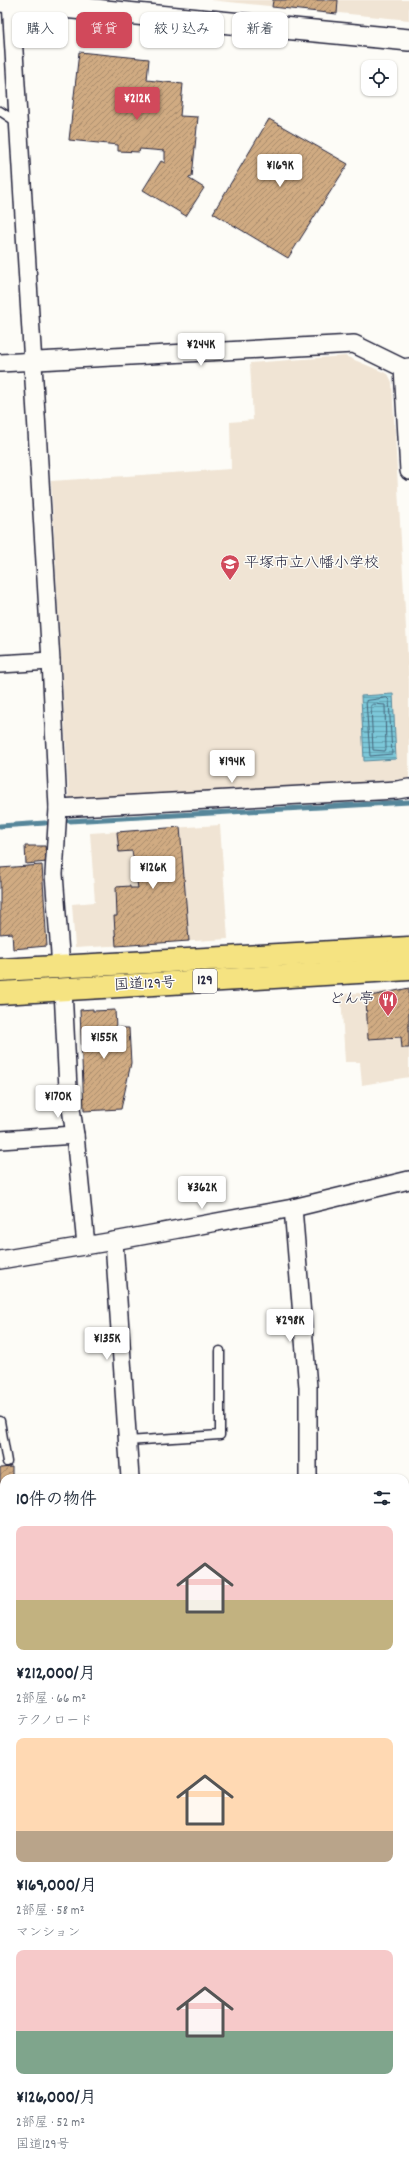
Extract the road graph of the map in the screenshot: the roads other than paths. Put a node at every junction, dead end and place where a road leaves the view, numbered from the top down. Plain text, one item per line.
1 (6, 2) edge
2 (409, 40) edge
3 (0, 111) edge
4 (19, 124) junction
5 (34, 361) junction
6 (0, 363) edge
7 (406, 367) edge
8 (409, 471) edge
9 (51, 660) junction
10 (0, 664) edge
11 (409, 788) edge
12 (58, 808) junction
13 (409, 948) edge
14 (61, 967) junction
15 (409, 969) edge
16 (0, 970) edge
17 (63, 990) junction
18 (0, 993) edge
19 (76, 1135) junction
20 (0, 1140) edge
21 (409, 1180) edge
22 (293, 1208) junction
23 (114, 1242) junction
24 (86, 1245) junction
25 (0, 1260) edge
26 (220, 1351) dead end
27 (0, 1421) edge
28 (127, 1441) junction
29 (7, 1462) dead end
30 (130, 1474) edge
31 (308, 1474) edge

1 - 2 street
1 - 4 street
3 - 4 lane
4 - 5 street
5 - 6 street
5 - 7 street
5 - 9 street
7 - 8 street
9 - 10 street
9 - 12 street
11 - 12 street
12 - 14 street
13 - 14 highway, 国道129号 / 129
14 - 16 highway, 国道129号 / 129
15 - 17 highway, 国道129号 / 129
17 - 18 highway, 国道129号 / 129
17 - 19 street
19 - 20 street
19 - 24 street
21 - 22 street
22 - 23 street
22 - 31 street
23 - 24 street
23 - 28 street
24 - 25 street
26 - 28 lane
27 - 29 lane
28 - 30 street

